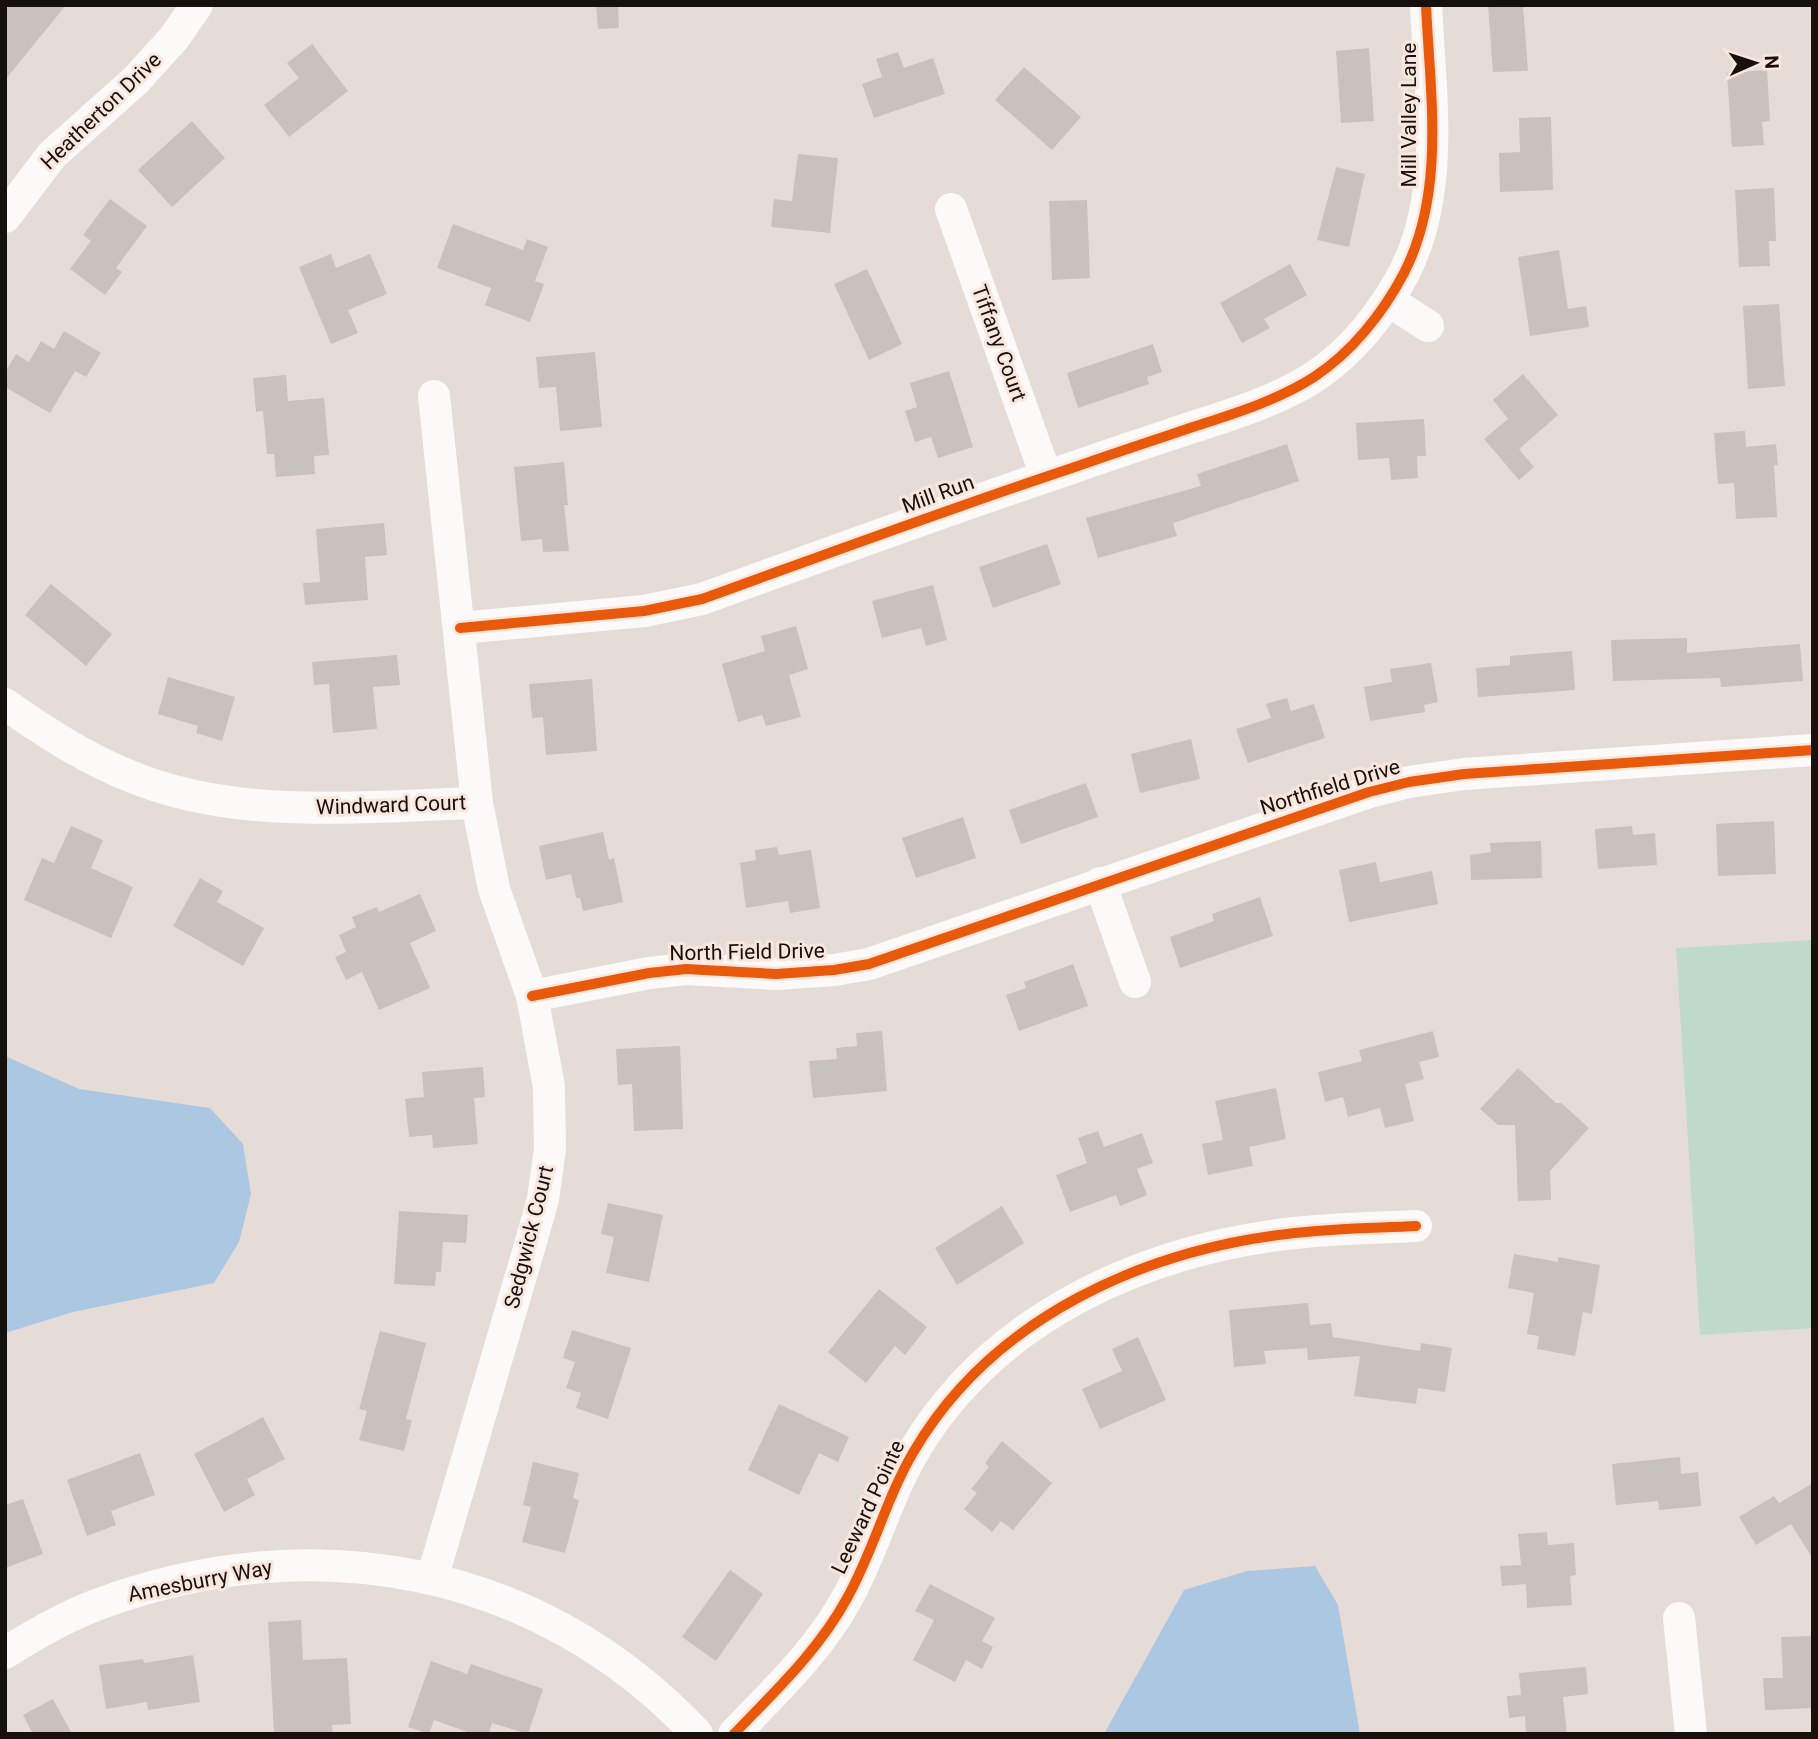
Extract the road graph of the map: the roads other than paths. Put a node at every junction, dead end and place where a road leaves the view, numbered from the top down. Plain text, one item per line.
1 (197, 5) edge
2 (1426, 5) edge
3 (951, 209) dead end
4 (5, 217) edge
5 (1388, 300) junction
6 (1428, 326) dead end
7 (434, 396) dead end
8 (1046, 476) junction
9 (460, 628) junction
10 (5, 704) edge
11 (1813, 750) edge
12 (477, 803) junction
13 (1100, 883) junction
14 (998, 919) joint
15 (1135, 982) dead end
16 (532, 996) junction
17 (1416, 1226) dead end
18 (432, 1579) junction
19 (1679, 1618) dead end
20 (5, 1653) edge
21 (697, 1734) edge
22 (734, 1734) edge
23 (1691, 1734) edge

1 - 4 street, Heatherton Drive
2 - 5 street, Mill Valley Lane
3 - 8 street, Tiffany Court
5 - 6 street
5 - 8 street, Mill Run
7 - 9 street, Sedgwick Court
8 - 9 street, Mill Run
9 - 12 street, Sedgwick Court
10 - 12 street, Windward Court
11 - 13 street, Northfield Drive
12 - 16 street, Sedgwick Court
13 - 14 street, Northfield Drive
13 - 15 street
14 - 16 street, North Field Drive
16 - 18 street, Sedgwick Court
17 - 22 street, Leeward Pointe
18 - 20 street, Amesburry Way
18 - 21 street, Amesburry Way
19 - 23 street

